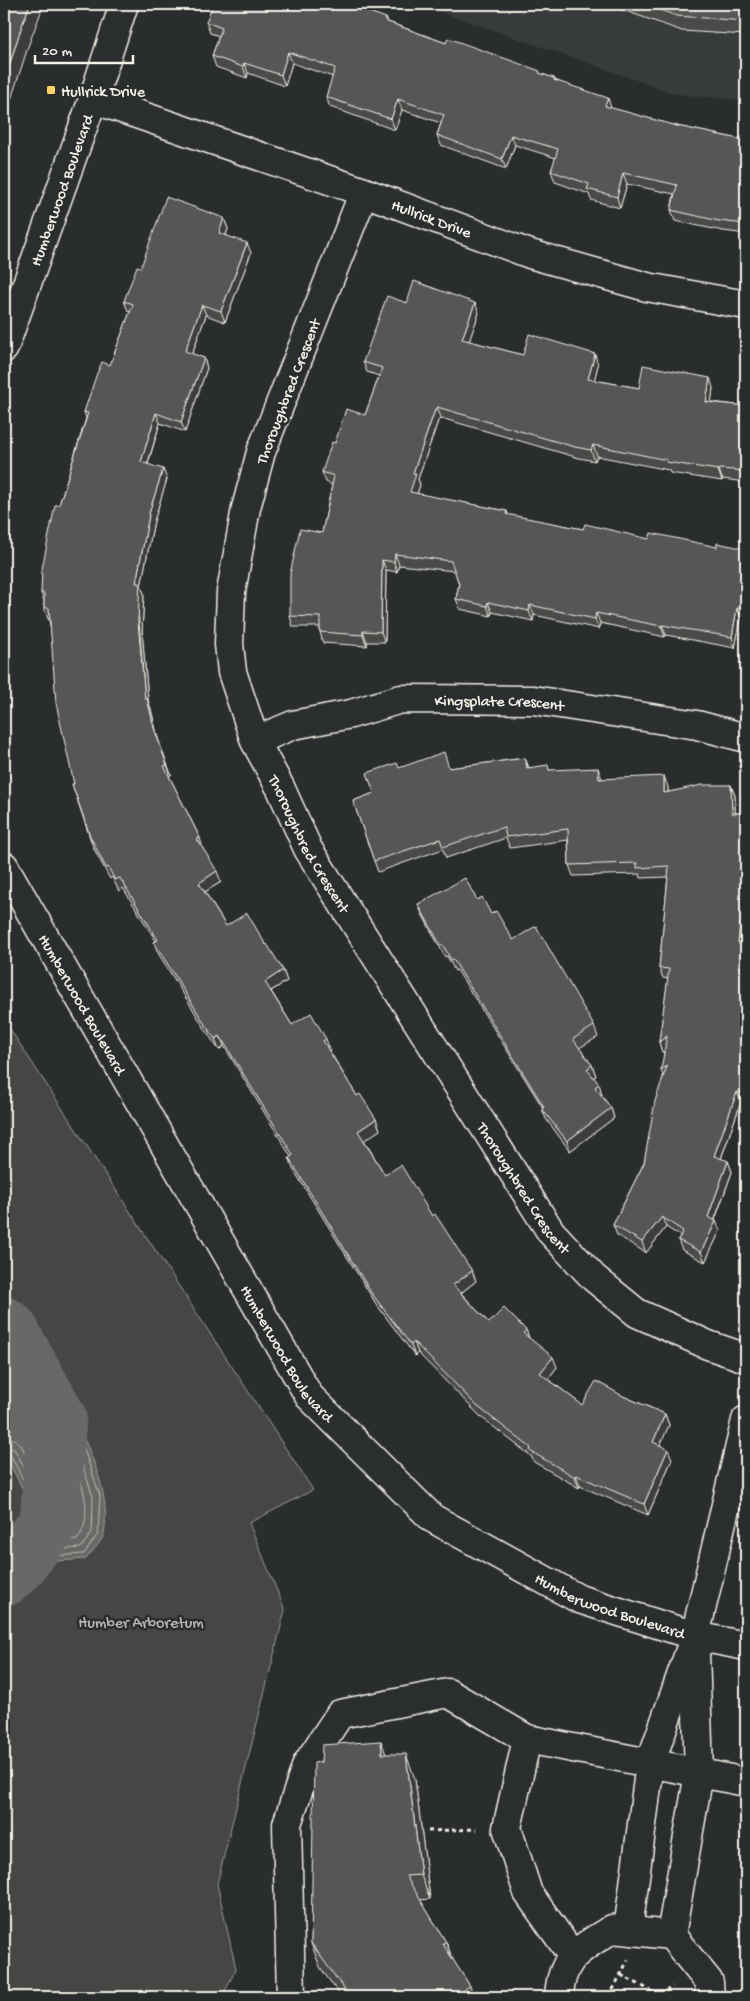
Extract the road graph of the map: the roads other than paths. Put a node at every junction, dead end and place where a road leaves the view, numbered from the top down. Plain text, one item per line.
1 (124, 4) edge
2 (93, 99) junction
3 (364, 192) junction
4 (746, 305) edge
5 (4, 348) edge
6 (746, 738) edge
7 (255, 741) junction
8 (4, 866) edge
9 (746, 1358) edge
10 (746, 1420) edge
11 (695, 1636) junction
12 (746, 1646) edge
13 (527, 1739) junction
14 (650, 1764) junction
15 (699, 1773) junction
16 (746, 1782) edge
17 (628, 1930) junction
18 (671, 1935) junction
19 (572, 1955) junction
20 (291, 1997) edge
21 (559, 1997) edge
22 (710, 1997) edge

1 - 2 street, Humberwood Boulevard
2 - 3 street, Hullrick Drive
2 - 5 street, Humberwood Boulevard
3 - 4 street, Hullrick Drive
3 - 7 street, Thoroughbred Crescent
6 - 7 street, Kingsplate Crescent
7 - 9 street, Thoroughbred Crescent
8 - 11 street, Humberwood Boulevard
10 - 11 street
11 - 12 street, Humberwood Boulevard
11 - 14 street
11 - 15 street
13 - 14 street
13 - 19 street
13 - 20 street
14 - 15 street
14 - 17 street
15 - 16 street
15 - 18 street
17 - 18 street
17 - 19 street
18 - 22 street
19 - 21 street

